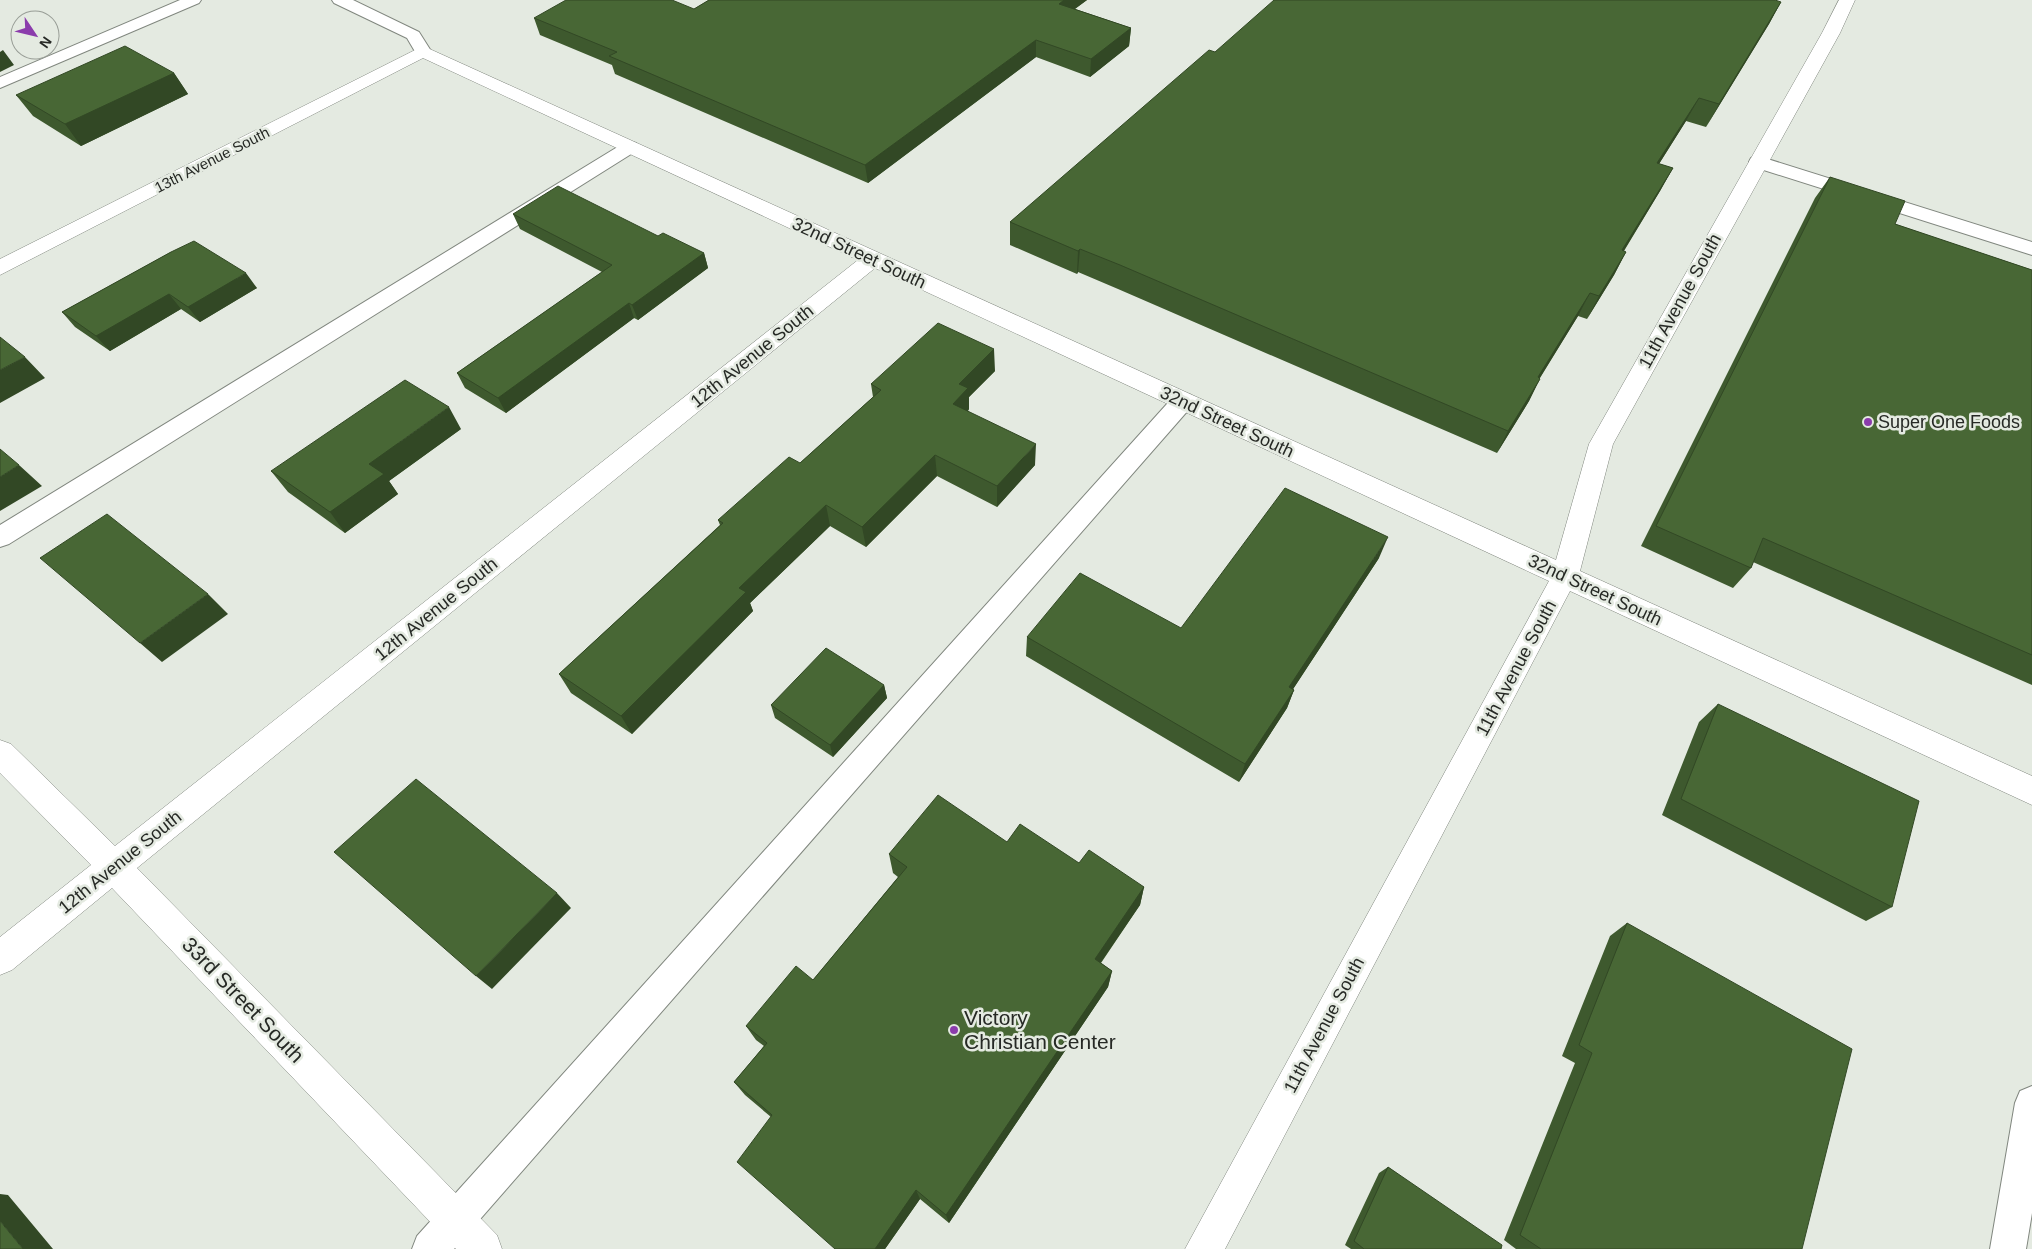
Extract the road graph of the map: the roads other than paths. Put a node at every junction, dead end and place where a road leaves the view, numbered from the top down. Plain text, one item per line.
1 (193, 0) edge
2 (340, 0) edge
3 (1847, 0) edge
4 (423, 51) junction
5 (0, 83) edge
6 (630, 147) junction
7 (1758, 162) junction
8 (2032, 250) edge
9 (872, 259) junction
10 (0, 268) edge
11 (1183, 402) junction
12 (0, 537) edge
13 (1565, 576) junction
14 (0, 754) edge
15 (2032, 791) edge
16 (114, 867) junction
17 (0, 958) edge
18 (2032, 1103) edge
19 (455, 1221) junction
20 (430, 1249) edge
21 (482, 1249) edge
22 (1204, 1249) edge
23 (2008, 1249) edge

1 - 5 lane
2 - 4 lane
3 - 7 street, 11th Avenue South
4 - 6 street, 32nd Street South
4 - 10 street, 13th Avenue South
6 - 9 street, 32nd Street South
6 - 12 lane
7 - 8 lane
7 - 13 street, 11th Avenue South
9 - 11 street, 32nd Street South
9 - 16 street, 12th Avenue South
11 - 13 street, 32nd Street South
11 - 19 lane
13 - 15 street, 32nd Street South
13 - 22 street, 11th Avenue South
14 - 16 street, 33rd Street South
16 - 17 street, 12th Avenue South
16 - 19 street, 33rd Street South
18 - 23 lane
19 - 20 lane
19 - 21 street, 33rd Street South

